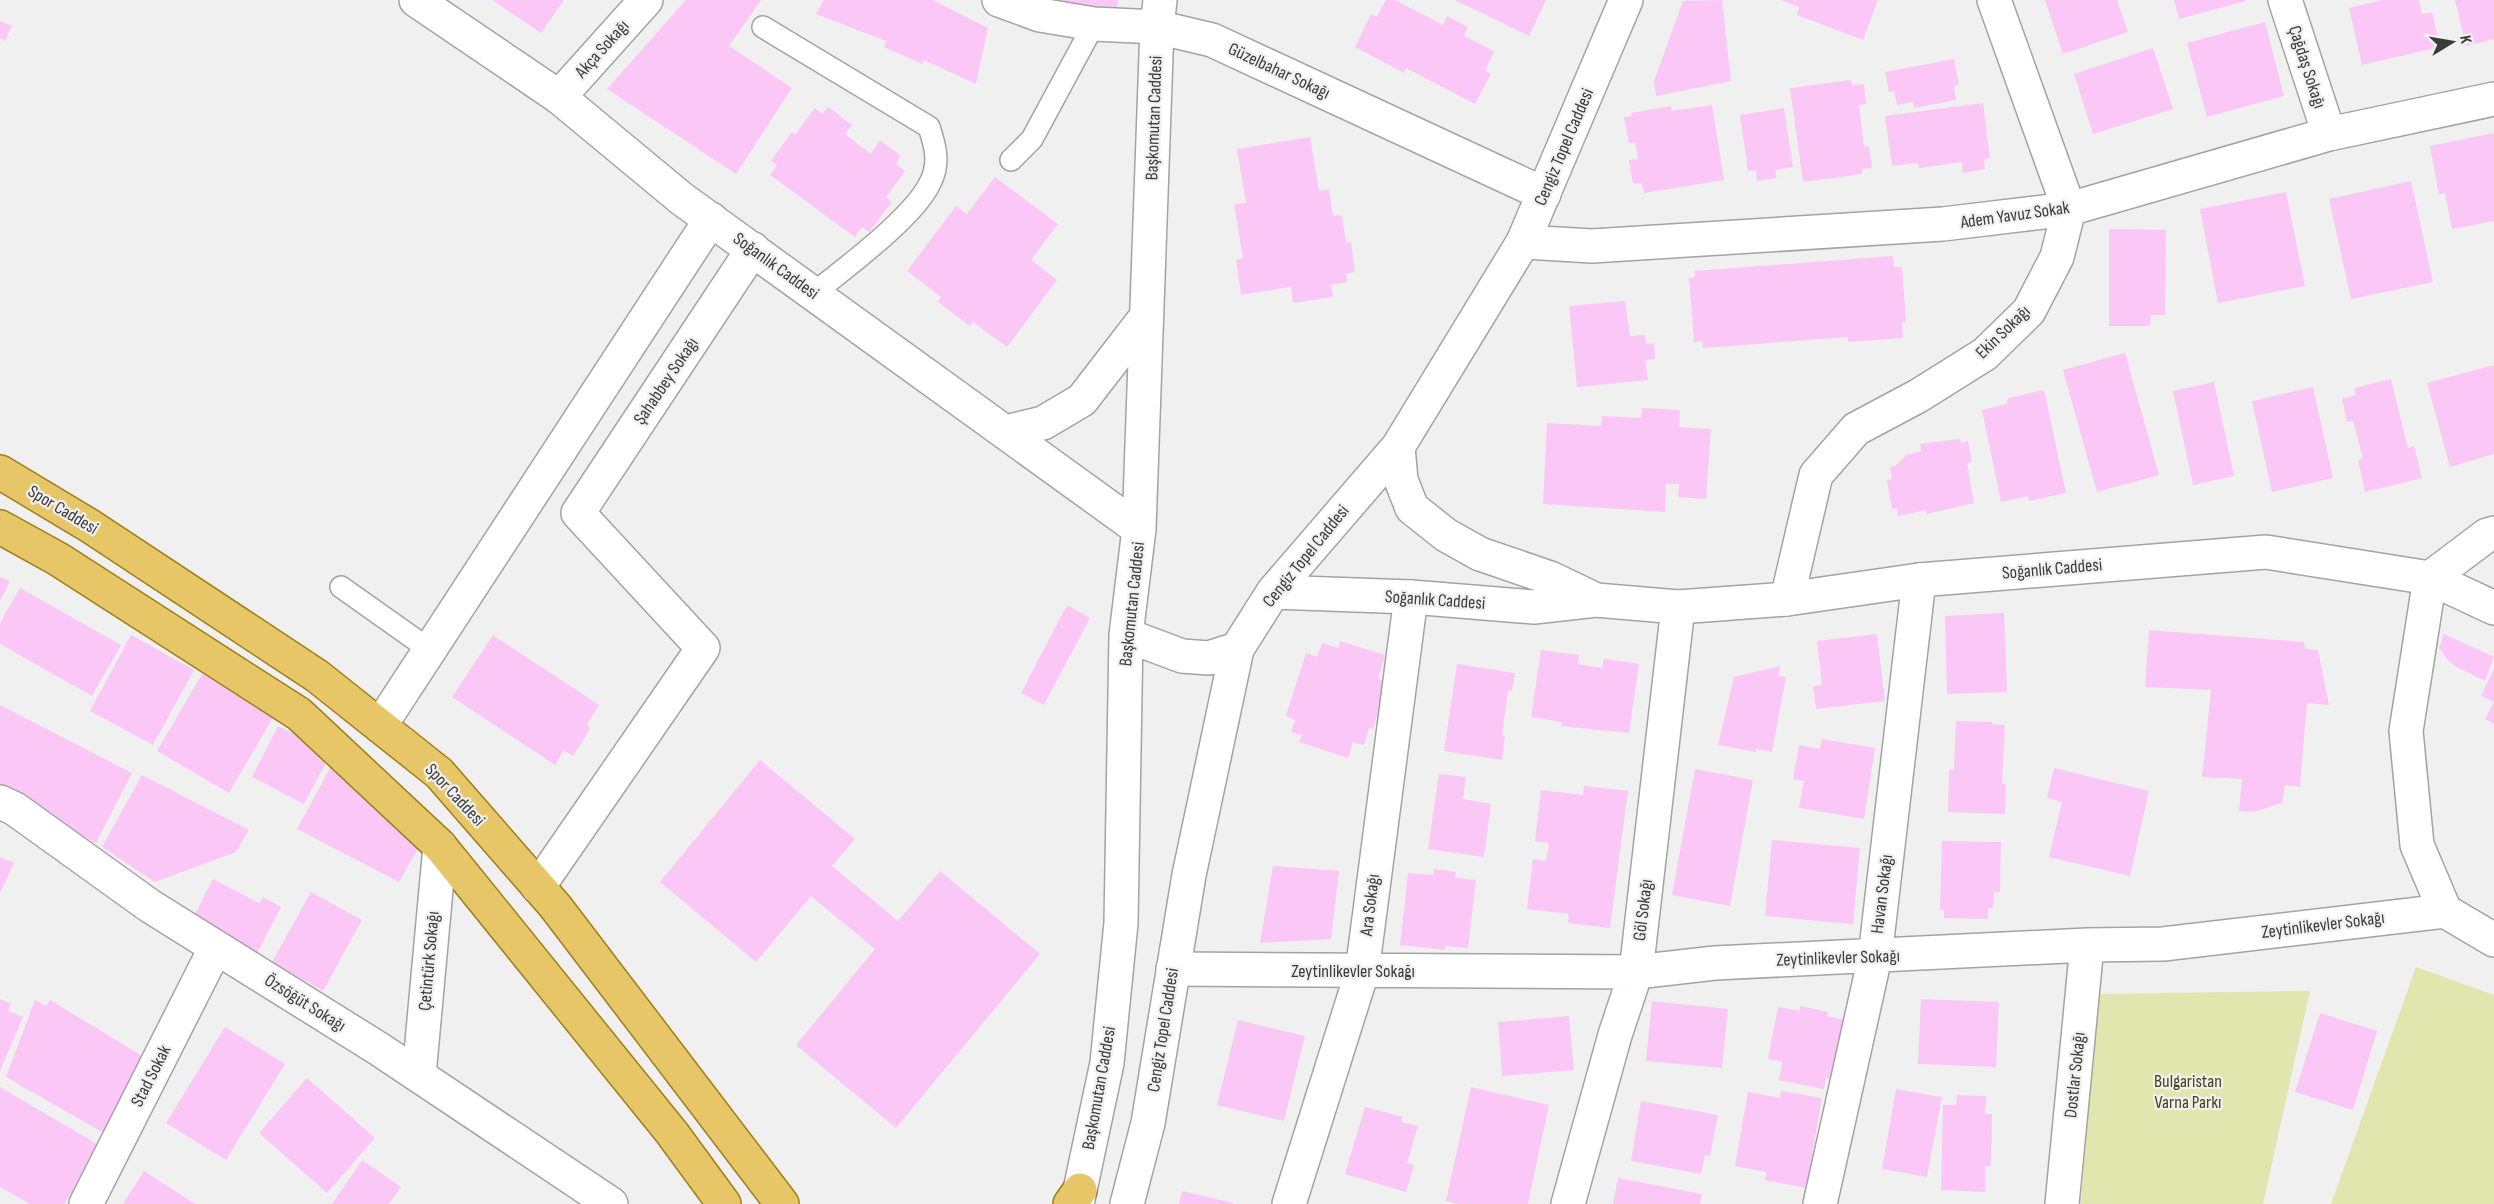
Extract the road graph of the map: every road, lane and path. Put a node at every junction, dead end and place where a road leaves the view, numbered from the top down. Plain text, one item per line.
1 (416, 0) edge
2 (646, 0) edge
3 (999, 0) edge
4 (1626, 0) edge
5 (1994, 0) edge
6 (2284, 0) edge
7 (1158, 13) edge
8 (1094, 24) junction
9 (763, 27) dead end
10 (559, 97) junction
11 (2494, 99) edge
12 (2329, 134) junction
13 (1011, 160) dead end
14 (1544, 194) junction
15 (2069, 209) junction
16 (711, 219) junction
17 (1523, 242) junction
18 (753, 249) junction
19 (814, 293) junction
20 (1146, 317) junction
21 (1006, 432) junction
22 (1398, 447) junction
23 (0, 472) edge
24 (0, 527) edge
25 (1139, 529) junction
26 (2494, 533) edge
27 (2430, 578) junction
28 (1919, 580) junction
29 (341, 587) dead end
30 (1273, 592) junction
31 (1411, 597) junction
32 (1787, 599) junction
33 (1596, 600) junction
34 (1678, 607) junction
35 (2494, 608) edge
36 (1126, 635) junction
37 (1237, 649) junction
38 (430, 650) junction
39 (380, 726) junction
40 (0, 802) edge
41 (440, 846) junction
42 (538, 887) junction
43 (2445, 911) junction
44 (2494, 940) edge
45 (2087, 945) junction
46 (216, 947) junction
47 (1875, 957) junction
48 (1173, 969) junction
49 (1362, 972) junction
50 (1636, 972) junction
51 (419, 1075) junction
52 (1076, 1199) edge
53 (86, 1204) edge
54 (611, 1204) edge
55 (724, 1204) edge
56 (782, 1204) edge
57 (1127, 1204) edge
58 (1289, 1204) edge
59 (1568, 1204) edge
60 (1820, 1204) edge
61 (2062, 1204) edge

1 - 10 street, Soğanlık Caddesi
2 - 10 street, Akça Sokağı
3 - 8 street, Güzelbahar Sokağı
4 - 14 street, Cengiz Topel Caddesi
5 - 15 street
6 - 12 street, Çağdaş Sokağı
7 - 8 street, Güzelbahar Sokağı
7 - 14 street, Güzelbahar Sokağı
7 - 20 street, Başkomutan Caddesi
8 - 13 lane
9 - 19 lane
10 - 16 street, Soğanlık Caddesi
11 - 12 street, Adem Yavuz Sokak
12 - 15 street, Adem Yavuz Sokak
14 - 17 street, Cengiz Topel Caddesi
15 - 17 street, Adem Yavuz Sokak
15 - 32 street, Ekin Sokağı
16 - 18 street, Soğanlık Caddesi
16 - 38 street
17 - 22 street, Cengiz Topel Caddesi
18 - 19 street, Soğanlık Caddesi
18 - 42 street, Şahabbey Sokağı
19 - 21 street, Soğanlık Caddesi
20 - 21 street
20 - 25 street, Başkomutan Caddesi
21 - 25 street, Soğanlık Caddesi
22 - 30 street, Cengiz Topel Caddesi
22 - 33 street, Soğanlık Caddesi
23 - 39 main road, Spor Caddesi
24 - 41 main road
25 - 36 street, Başkomutan Caddesi
26 - 27 street
27 - 28 street, Soğanlık Caddesi
27 - 35 street, Soğanlık Caddesi
27 - 43 street
28 - 32 street, Soğanlık Caddesi
28 - 47 street, Havan Sokağı
29 - 38 lane
30 - 31 street, Soğanlık Caddesi
30 - 37 street, Cengiz Topel Caddesi
31 - 33 street, Soğanlık Caddesi
31 - 49 street, Ara Sokağı
32 - 34 street, Soğanlık Caddesi
33 - 34 street, Soğanlık Caddesi
34 - 50 street, Göl Sokağı
36 - 37 street
36 - 52 street, Başkomutan Caddesi
37 - 48 street, Cengiz Topel Caddesi
38 - 39 street
39 - 42 main road, Spor Caddesi
40 - 46 street, Özsöğüt Sokağı
41 - 51 street, Çetintürk Sokağı
41 - 55 main road
42 - 56 main road, Spor Caddesi
43 - 44 street
43 - 45 street, Zeytinlikevler Sokağı
45 - 47 street, Zeytinlikevler Sokağı
45 - 61 street, Dostlar Sokağı
46 - 51 street, Özsöğüt Sokağı
46 - 53 street, Stad Sokak
47 - 50 street, Zeytinlikevler Sokağı
47 - 60 street, Havan Sokağı
48 - 49 street, Zeytinlikevler Sokağı
48 - 57 street, Cengiz Topel Caddesi
49 - 50 street, Zeytinlikevler Sokağı
49 - 58 street, Ara Sokağı
50 - 59 street, Göl Sokağı
51 - 54 street, Özsöğüt Sokağı

